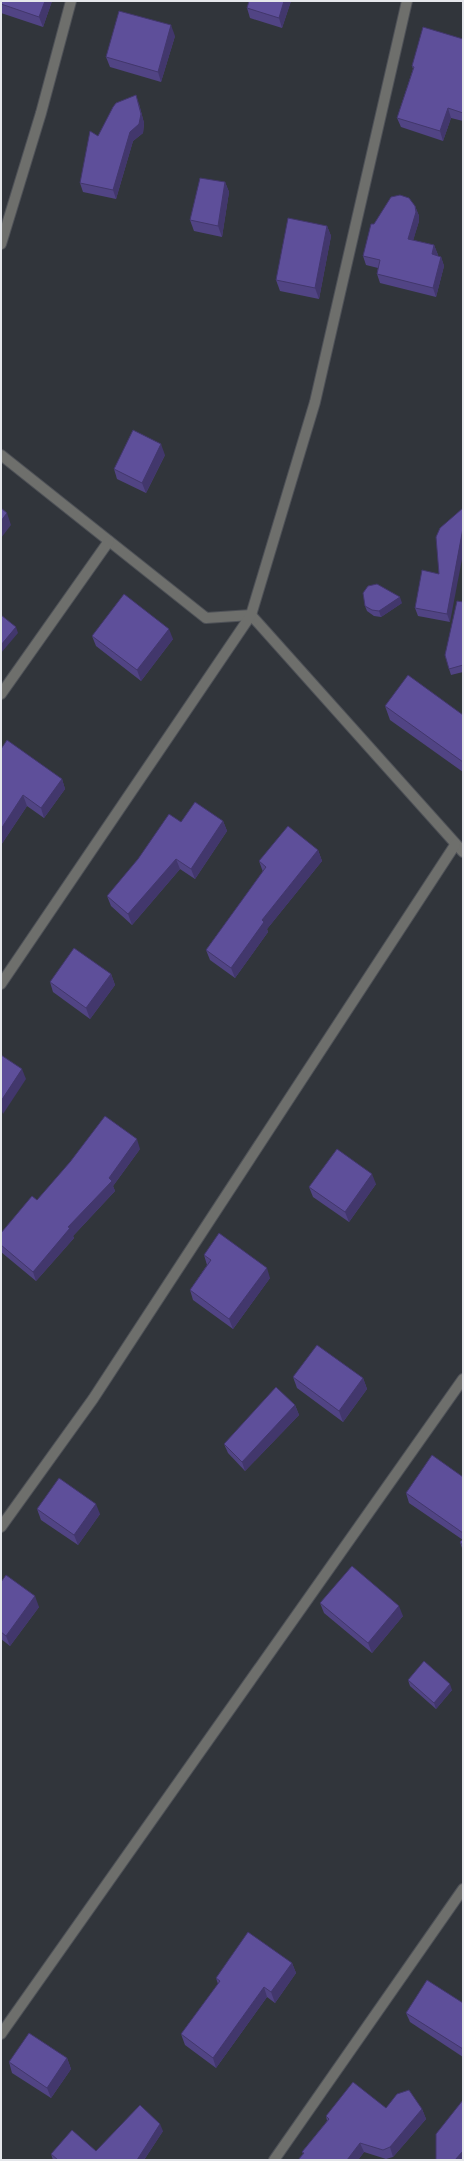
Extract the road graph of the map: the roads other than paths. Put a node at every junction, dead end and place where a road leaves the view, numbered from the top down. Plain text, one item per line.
1 (71, 1) edge
2 (407, 1) edge
3 (1, 244) edge
4 (1, 455) edge
5 (109, 541) junction
6 (251, 615) junction
7 (1, 694) edge
8 (455, 845) junction
9 (463, 852) edge
10 (1, 984) edge
11 (463, 1379) edge
12 (1, 1527) edge
13 (463, 1889) edge
14 (1, 2034) edge
15 (274, 2160) edge

1 - 3 street
2 - 6 street
4 - 5 street
5 - 6 street
5 - 7 street
6 - 8 street
6 - 10 street
8 - 9 street
8 - 12 street
11 - 14 street
13 - 15 street

